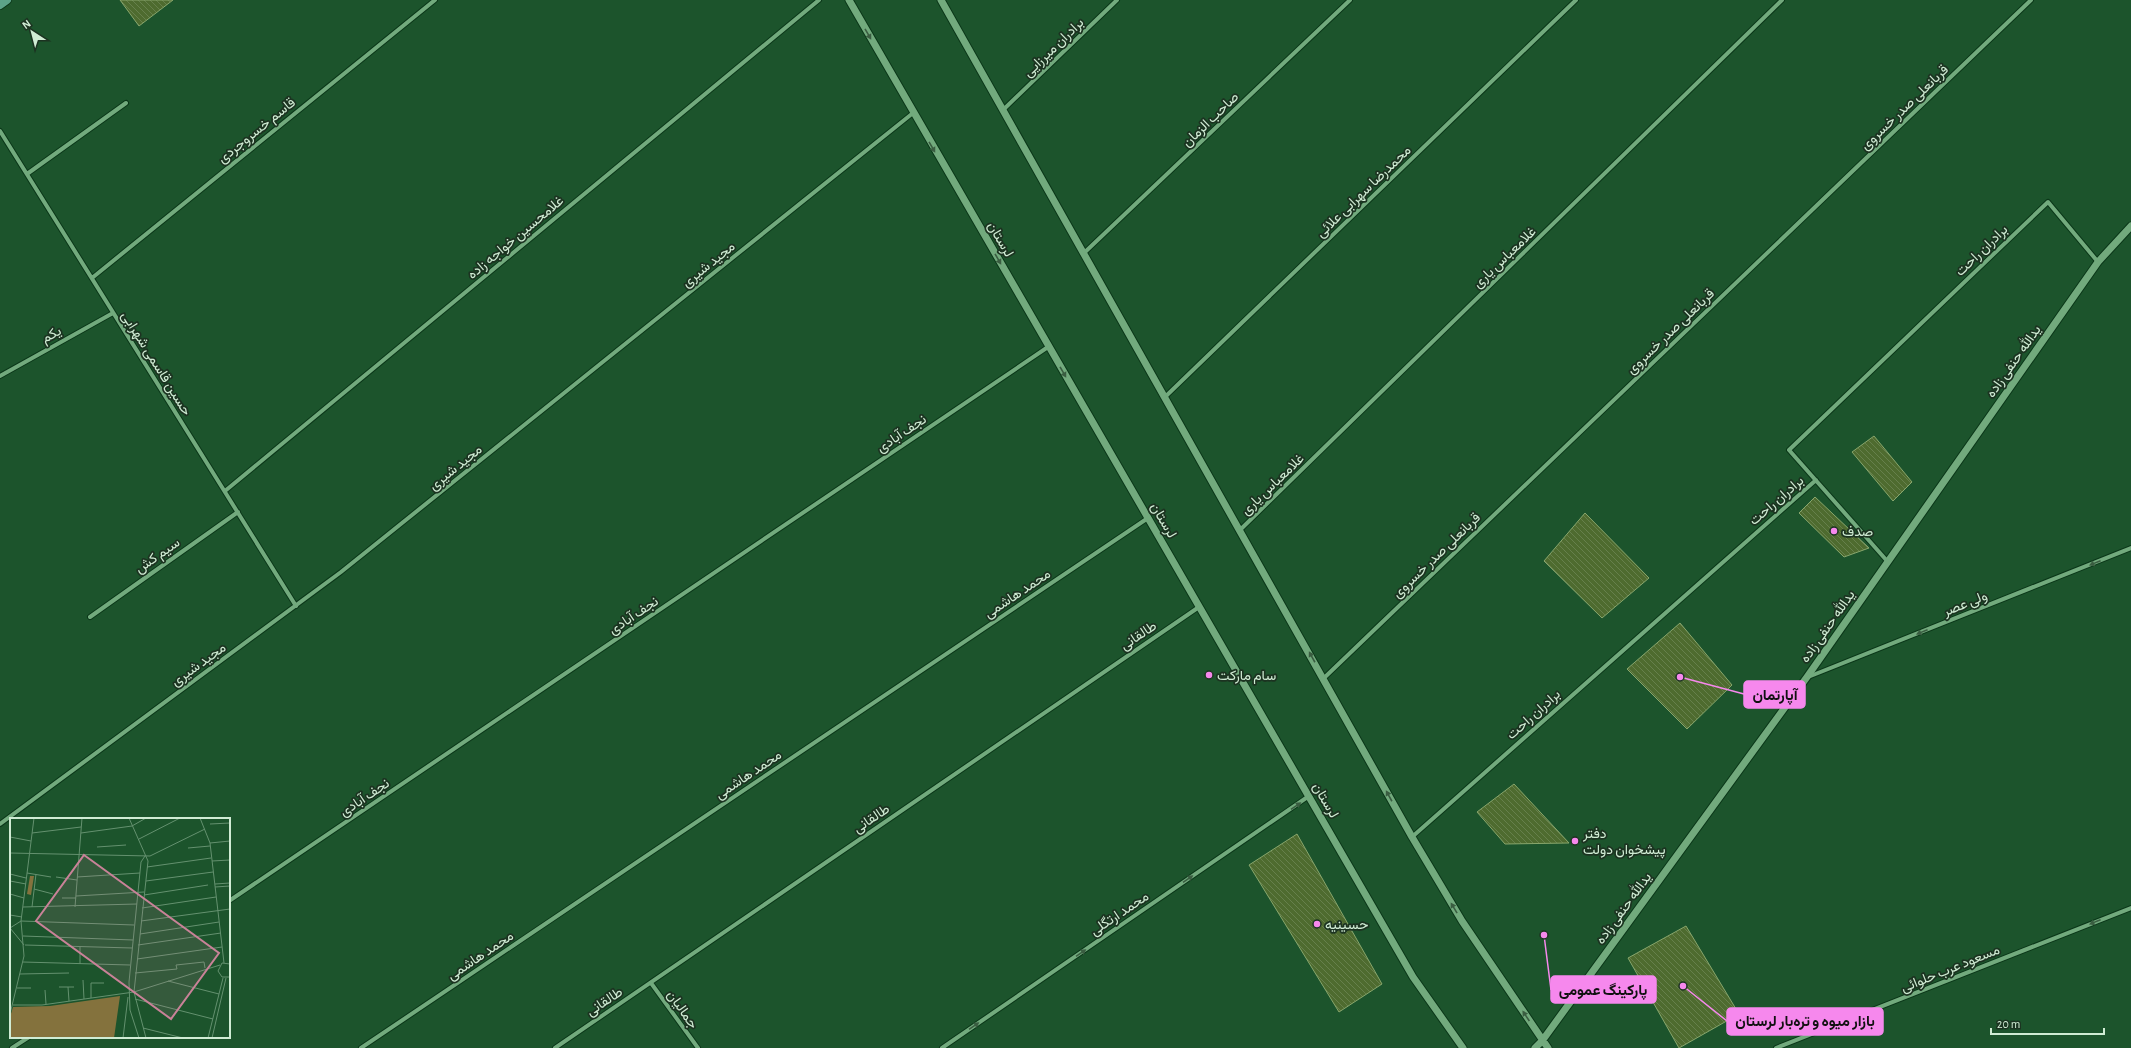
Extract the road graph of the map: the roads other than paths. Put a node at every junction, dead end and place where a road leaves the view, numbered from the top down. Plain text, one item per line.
1 (7, 0) edge
2 (435, 0) edge
3 (819, 0) edge
4 (849, 0) edge
5 (941, 0) edge
6 (1117, 0) edge
7 (1350, 0) edge
8 (1576, 0) edge
9 (1782, 0) edge
10 (2031, 0) edge
11 (0, 5) edge
12 (126, 102) dead end
13 (1003, 110) junction
14 (913, 113) junction
15 (0, 131) edge
16 (26, 174) junction
17 (2131, 226) edge
18 (1084, 253) junction
19 (2098, 262) junction
20 (92, 278) junction
21 (113, 313) junction
22 (1048, 346) junction
23 (0, 376) edge
24 (1165, 397) junction
25 (1816, 480) junction
26 (224, 491) junction
27 (238, 512) junction
28 (1148, 518) junction
29 (1240, 530) junction
30 (2131, 548) edge
31 (1888, 562) junction
32 (296, 606) junction
33 (1199, 607) junction
34 (90, 617) dead end
35 (1807, 677) junction
36 (1324, 678) junction
37 (1309, 796) junction
38 (0, 824) edge
39 (1412, 837) junction
40 (230, 900) edge
41 (2131, 908) edge
42 (651, 982) junction
43 (27, 1038) edge
44 (1542, 1041) junction
45 (12, 1048) edge
46 (361, 1048) edge
47 (555, 1048) edge
48 (698, 1048) edge
49 (942, 1048) edge
50 (1463, 1048) edge
51 (1536, 1048) edge
52 (1548, 1048) edge
53 (1776, 1048) edge

1 - 11 main road
2 - 20 street, قاسم خسروجردی
3 - 26 street, غلامحسین خواجه زاده
4 -> 14 street, لرستان
5 - 13 street
6 - 13 street, برادران میرزایی
7 - 18 street, صاحب الزمان
8 - 24 street, محمدرضا سهرابی علائی
9 - 29 street, غلامعباس یاری
10 - 36 street, قربانعلی صدر خسروی
12 - 16 street
13 - 18 street
14 -> 22 street, لرستان
14 - 32 street, مجید شیری
15 - 16 street, حسین قاسمی شهرابی
16 - 20 street, حسین قاسمی شهرابی
17 - 19 street, یدالله حنفی زاده
18 - 24 street
19 - 25 street, برادران راحت
19 - 31 street, یدالله حنفی زاده
20 - 21 street, حسین قاسمی شهرابی
21 - 23 street, یکم
21 - 26 street, حسین قاسمی شهرابی
22 -> 28 street, لرستان
22 - 40 street, نجف آبادی
24 - 29 street
25 - 31 street
25 - 39 street, برادران راحت
26 - 27 street, حسین قاسمی شهرابی
27 - 32 street, حسین قاسمی شهرابی
27 - 34 street, سیم کش
28 - 33 street, لرستان
28 - 46 street, محمد هاشمی
36 -> 29 street
30 -> 35 street, ولی عصر
31 - 35 street, یدالله حنفی زاده
32 - 38 street, مجید شیری
33 - 37 street, لرستان
33 - 42 street, طالقانی
35 - 44 street, یدالله حنفی زاده
39 -> 36 street
49 -> 37 street, محمد ارتگلی
37 - 50 street, لرستان
44 -> 39 street
41 -> 53 street, مسعود عرب حلوائی
42 - 47 street, طالقانی
42 - 48 street, جمالیان
43 - 45 street
44 - 51 street, یدالله حنفی زاده
44 - 52 street

